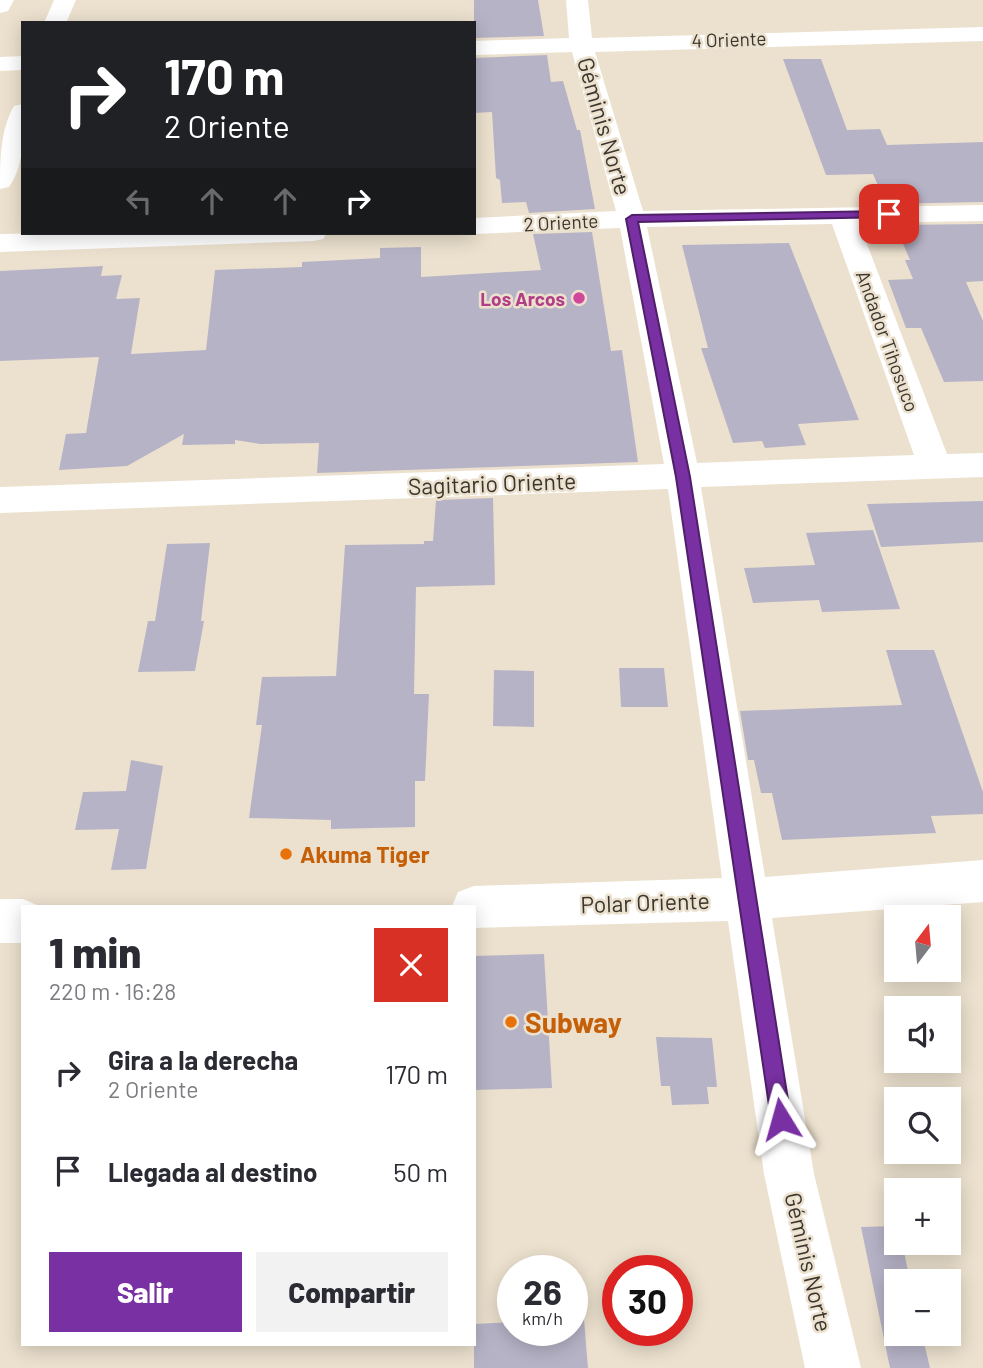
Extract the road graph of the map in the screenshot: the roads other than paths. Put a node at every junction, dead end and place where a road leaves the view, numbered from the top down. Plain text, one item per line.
1 (3, 0) edge
2 (65, 0) edge
3 (577, 0) edge
4 (0, 6) edge
5 (56, 21) edge
6 (983, 34) edge
7 (581, 44) junction
8 (476, 48) edge
9 (0, 64) edge
10 (21, 64) edge
11 (21, 117) edge
12 (0, 181) edge
13 (983, 213) edge
14 (842, 215) junction
15 (632, 219) junction
16 (476, 226) edge
17 (250, 235) edge
18 (0, 243) edge
19 (983, 465) edge
20 (935, 467) junction
21 (683, 477) junction
22 (0, 500) edge
23 (983, 881) edge
24 (749, 900) junction
25 (476, 907) edge
26 (21, 920) edge
27 (0, 921) edge
28 (833, 1368) edge

1 - 4 street
2 - 5 street
3 - 7 street, Géminis Norte
6 - 7 street, 4 Oriente
7 - 8 street, 4 Oriente
7 - 15 street, Géminis Norte
9 - 10 street
11 - 12 street
13 - 14 street, 2 Oriente
14 - 15 street, 2 Oriente
14 - 20 street, Andador Tihosuco
15 - 16 street, 2 Oriente
15 - 21 street, Géminis Norte
17 - 18 street
19 - 20 street, Sagitario Oriente
20 - 21 street, Sagitario Oriente
21 - 22 street, Sagitario Oriente
21 - 24 street, Géminis Norte
23 - 24 street, Polar Oriente
24 - 25 street, Polar Oriente
24 - 28 street, Géminis Norte
26 - 27 street

